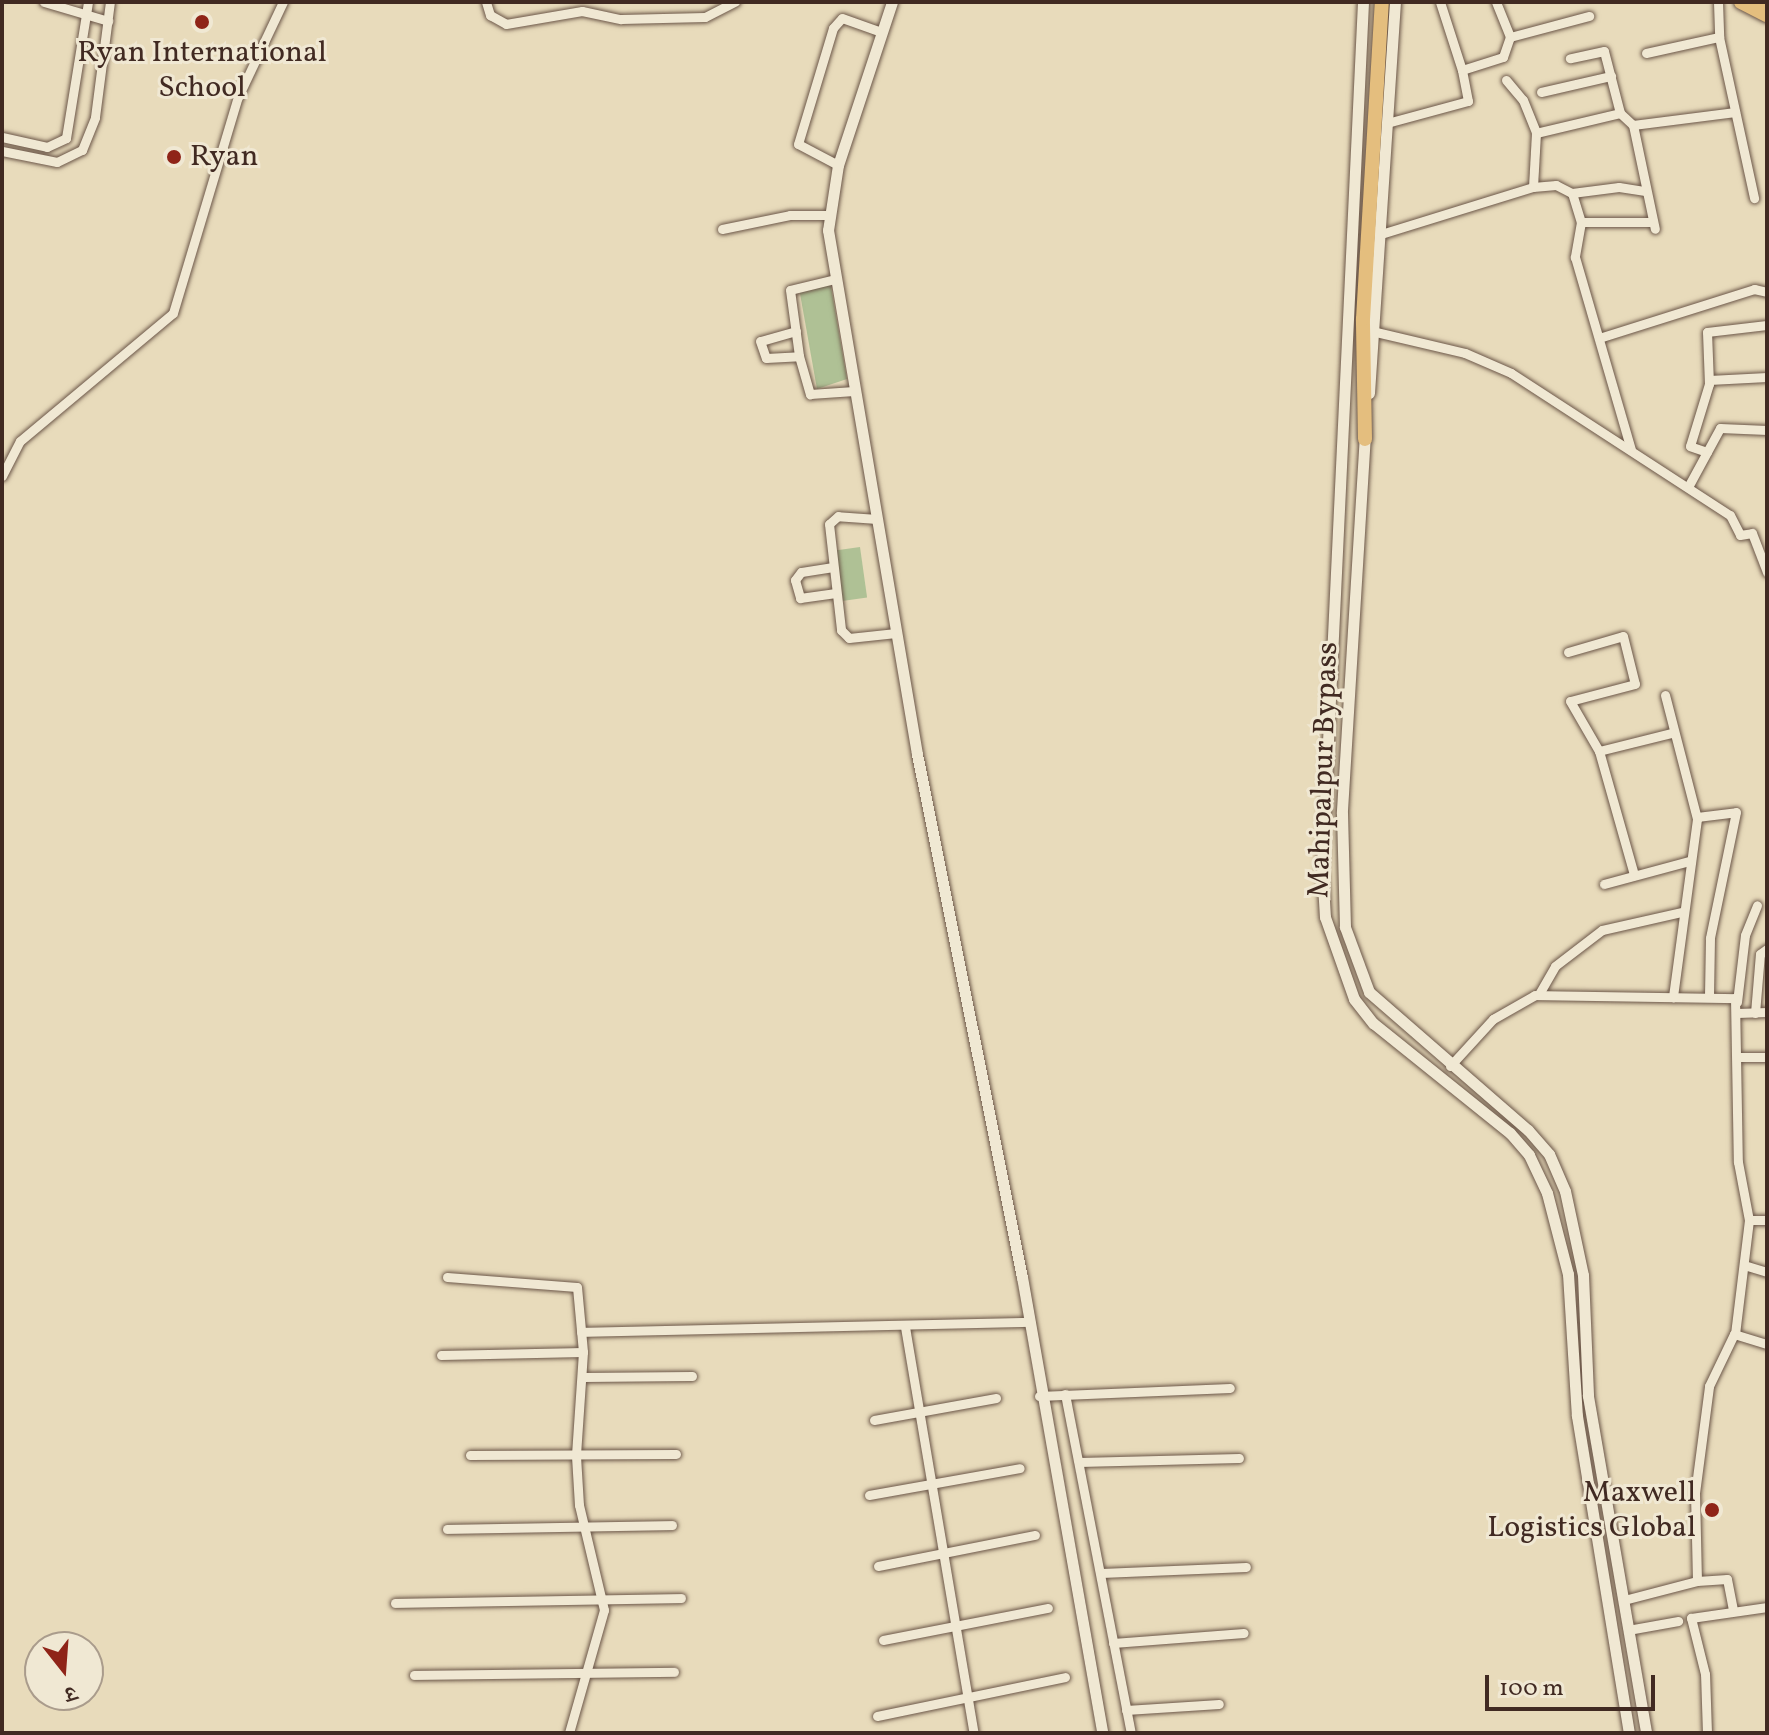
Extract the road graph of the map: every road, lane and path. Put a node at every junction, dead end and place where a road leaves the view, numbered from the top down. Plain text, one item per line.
1 (44, 2) edge
2 (88, 2) edge
3 (110, 2) edge
4 (283, 2) edge
5 (486, 2) edge
6 (735, 2) edge
7 (892, 2) edge
8 (1363, 2) edge
9 (1382, 2) edge
10 (1395, 2) edge
11 (1440, 2) edge
12 (1496, 2) edge
13 (1718, 2) edge
14 (1741, 2) edge
15 (81, 9) edge
16 (1767, 15) edge
17 (1589, 16) dead end
18 (108, 21) junction
19 (881, 32) junction
20 (1510, 37) junction
21 (1719, 37) junction
22 (1646, 53) dead end
23 (1570, 58) dead end
24 (1462, 70) junction
25 (1611, 76) junction
26 (1506, 80) dead end
27 (1541, 92) dead end
28 (1735, 112) junction
29 (1620, 113) junction
30 (1387, 123) junction
31 (1633, 125) junction
32 (1536, 133) junction
33 (2, 137) edge
34 (59, 144) junction
35 (2, 151) edge
36 (66, 159) junction
37 (838, 165) junction
38 (1533, 187) junction
39 (1644, 191) junction
40 (1572, 193) junction
41 (1754, 198) dead end
42 (826, 215) junction
43 (1581, 222) junction
44 (722, 229) dead end
45 (1381, 234) junction
46 (835, 279) junction
47 (1767, 292) edge
48 (1767, 325) edge
49 (796, 331) junction
50 (1376, 332) junction
51 (1599, 338) junction
52 (799, 356) junction
53 (1767, 377) edge
54 (1709, 380) junction
55 (854, 391) junction
56 (1767, 430) edge
57 (1365, 439) junction
58 (1631, 450) junction
59 (1707, 452) junction
60 (2, 476) edge
61 (1688, 487) junction
62 (877, 519) junction
63 (833, 567) junction
64 (1767, 572) edge
65 (836, 593) junction
66 (896, 633) junction
67 (1568, 652) dead end
68 (1665, 695) dead end
69 (1672, 733) junction
70 (1599, 751) junction
71 (1697, 817) junction
72 (1689, 861) junction
73 (1634, 875) junction
74 (1604, 884) dead end
75 (1757, 905) dead end
76 (1682, 912) junction
77 (1767, 949) edge
78 (1539, 994) junction
79 (1673, 997) junction
80 (1709, 997) junction
81 (1737, 1008) junction
82 (1767, 1012) edge
83 (1755, 1013) junction
84 (1738, 1057) junction
85 (1767, 1057) edge
86 (1450, 1066) junction
87 (1749, 1220) junction
88 (1767, 1220) edge
89 (1744, 1265) junction
90 (1767, 1272) edge
91 (447, 1277) dead end
92 (1028, 1322) junction
93 (905, 1327) junction
94 (581, 1332) junction
95 (1735, 1334) junction
96 (1767, 1344) edge
97 (583, 1352) junction
98 (441, 1355) dead end
99 (692, 1376) dead end
100 (583, 1377) junction
101 (1230, 1388) dead end
102 (1065, 1394) junction
103 (1039, 1396) junction
104 (996, 1398) dead end
105 (918, 1412) junction
106 (874, 1420) dead end
107 (676, 1454) dead end
108 (470, 1455) dead end
109 (576, 1456) junction
110 (1239, 1458) dead end
111 (1079, 1462) junction
112 (1020, 1468) dead end
113 (931, 1484) junction
114 (869, 1495) dead end
115 (672, 1525) dead end
116 (582, 1528) junction
117 (447, 1529) dead end
118 (1035, 1535) dead end
119 (943, 1555) junction
120 (878, 1566) dead end
121 (1246, 1567) dead end
122 (1101, 1573) junction
123 (1697, 1581) junction
124 (681, 1598) dead end
125 (603, 1600) junction
126 (1624, 1600) junction
127 (395, 1603) dead end
128 (1767, 1607) edge
129 (1048, 1608) dead end
130 (1733, 1610) junction
131 (1678, 1621) dead end
132 (955, 1628) junction
133 (1628, 1630) junction
134 (1244, 1633) dead end
135 (883, 1640) dead end
136 (1113, 1643) junction
137 (587, 1671) junction
138 (674, 1672) dead end
139 (414, 1675) dead end
140 (1065, 1677) dead end
141 (968, 1699) junction
142 (1219, 1704) dead end
143 (1126, 1710) junction
144 (877, 1716) dead end
145 (569, 1733) edge
146 (974, 1733) edge
147 (1102, 1733) edge
148 (1131, 1733) edge
149 (1629, 1733) edge
150 (1646, 1733) edge
151 (1707, 1733) edge

1 - 15 street
2 - 15 street
3 - 18 street
4 - 60 street
5 - 6 street
7 - 19 street
8 - 149 street, Mahipalpur Bypass
9 - 57 main road
10 - 30 street, Mahipalpur Bypass
11 - 24 street
12 - 20 street
13 - 21 street
14 - 16 main road
15 - 18 street
15 - 34 street
17 - 20 street
18 - 36 street
19 - 37 street
19 - 37 street
20 - 24 street
21 - 22 street
21 - 28 street
23 - 25 street
24 - 30 street
25 - 27 street
25 - 29 street
26 - 32 street
28 - 31 street
28 - 41 street
29 - 31 street
29 - 32 street
30 - 45 street, Mahipalpur Bypass
31 - 39 street
32 - 38 street
33 - 34 street
34 - 36 street
35 - 36 street
37 - 42 street
38 - 40 street
38 - 45 street
39 - 40 street
39 - 43 street
40 - 43 street
42 - 44 street
42 - 46 street
43 - 51 street
45 - 50 street, Mahipalpur Bypass
46 - 49 street
46 - 55 street
47 - 51 street
48 - 54 street
49 - 52 street
49 - 52 street
50 - 57 street, Mahipalpur Bypass
50 - 58 street
51 - 58 street
52 - 55 street
53 - 54 street
54 - 59 street
55 - 62 street
56 - 59 street
57 - 86 street, Mahipalpur Bypass
58 - 61 street
59 - 61 street
61 - 64 street
62 - 63 street
62 - 66 street
63 - 65 street
63 - 65 street
65 - 66 street
66 - 92 street
67 - 70 street
68 - 69 street
69 - 70 street
69 - 71 street
70 - 73 street
71 - 72 street
71 - 80 street
72 - 73 street
72 - 76 street
73 - 74 street
75 - 81 street
76 - 78 street
76 - 79 street
77 - 83 street
78 - 79 street
78 - 86 street
79 - 80 street
80 - 81 street
81 - 83 street
81 - 84 street
82 - 83 street
84 - 85 street
84 - 87 street
86 - 126 street, Mahipalpur Bypass
87 - 88 street
87 - 89 street
89 - 90 street
89 - 95 street
91 - 94 street
92 - 93 street
92 - 103 street
93 - 94 street
93 - 105 street
94 - 97 street
95 - 96 street
95 - 123 street
97 - 98 street
97 - 100 street
99 - 100 street
100 - 109 street
101 - 102 street
102 - 103 street
102 - 111 street
103 - 147 street
104 - 105 street
105 - 106 street
105 - 113 street
107 - 109 street
108 - 109 street
109 - 116 street
110 - 111 street
111 - 122 street
112 - 113 street
113 - 114 street
113 - 119 street
115 - 116 street
116 - 117 street
116 - 125 street
118 - 119 street
119 - 120 street
119 - 132 street
121 - 122 street
122 - 136 street
123 - 126 street
123 - 130 street
124 - 125 street
125 - 127 street
125 - 137 street
126 - 133 street, Mahipalpur Bypass
128 - 130 street
129 - 132 street
130 - 151 street
131 - 133 street
132 - 135 street
132 - 141 street
133 - 150 street, Mahipalpur Bypass
134 - 136 street
136 - 143 street
137 - 138 street
137 - 139 street
137 - 145 street
140 - 141 street
141 - 144 street
141 - 146 street
142 - 143 street
143 - 148 street

